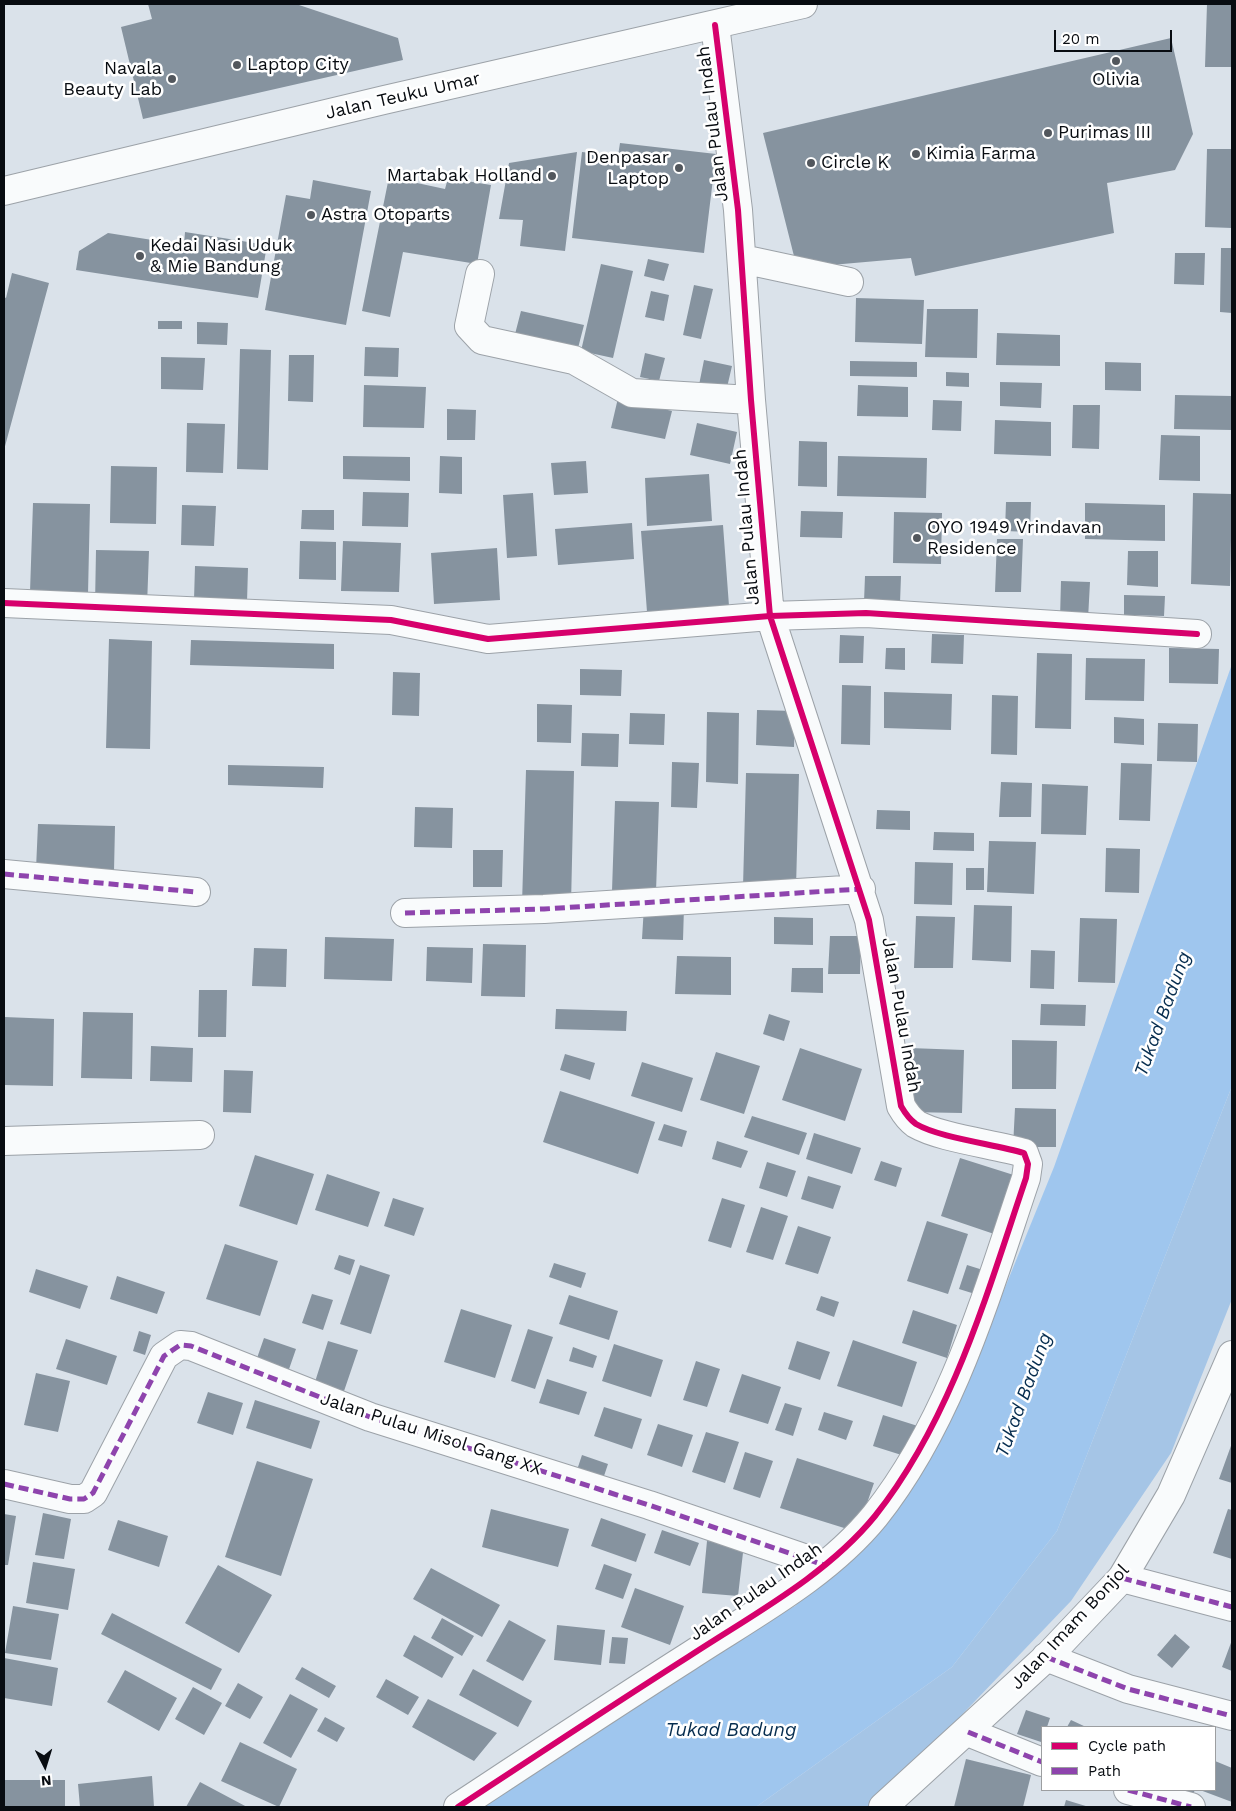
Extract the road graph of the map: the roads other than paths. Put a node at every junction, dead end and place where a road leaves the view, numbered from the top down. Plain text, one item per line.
1 (803, 4) edge
2 (716, 25) junction
3 (4, 191) edge
4 (742, 259) junction
5 (480, 274) dead end
6 (849, 282) dead end
7 (751, 400) junction
8 (4, 603) edge
9 (770, 616) junction
10 (1197, 634) dead end
11 (4, 874) edge
12 (861, 888) junction
13 (196, 892) dead end
14 (405, 913) dead end
15 (200, 1135) dead end
16 (4, 1141) edge
17 (1232, 1355) edge
18 (4, 1484) edge
19 (824, 1565) junction
20 (1122, 1578) junction
21 (1232, 1607) edge
22 (1046, 1657) junction
23 (1232, 1716) edge
24 (968, 1732) junction
25 (1041, 1762) edge
26 (1132, 1791) edge
27 (458, 1807) edge
28 (883, 1807) edge
29 (1191, 1807) edge

1 - 2 main road, Jalan Teuku Umar
2 - 3 main road, Jalan Teuku Umar
2 - 4 main road, Jalan Pulau Indah
4 - 6 main road
4 - 7 main road, Jalan Pulau Indah
5 - 7 main road
7 - 9 main road, Jalan Pulau Indah
8 - 9 main road
9 - 10 main road
9 - 12 main road, Jalan Pulau Indah
11 - 13 main road
12 - 14 main road
12 - 19 main road, Jalan Pulau Indah
15 - 16 main road
17 - 20 main road, Jalan Imam Bonjol
18 - 19 main road, Jalan Pulau Misol Gang XX
19 - 27 main road, Jalan Pulau Indah
20 - 21 main road
20 - 22 main road, Jalan Imam Bonjol
22 - 23 main road
22 - 24 main road, Jalan Imam Bonjol
24 - 25 main road
24 - 28 main road, Jalan Imam Bonjol
26 - 29 main road

